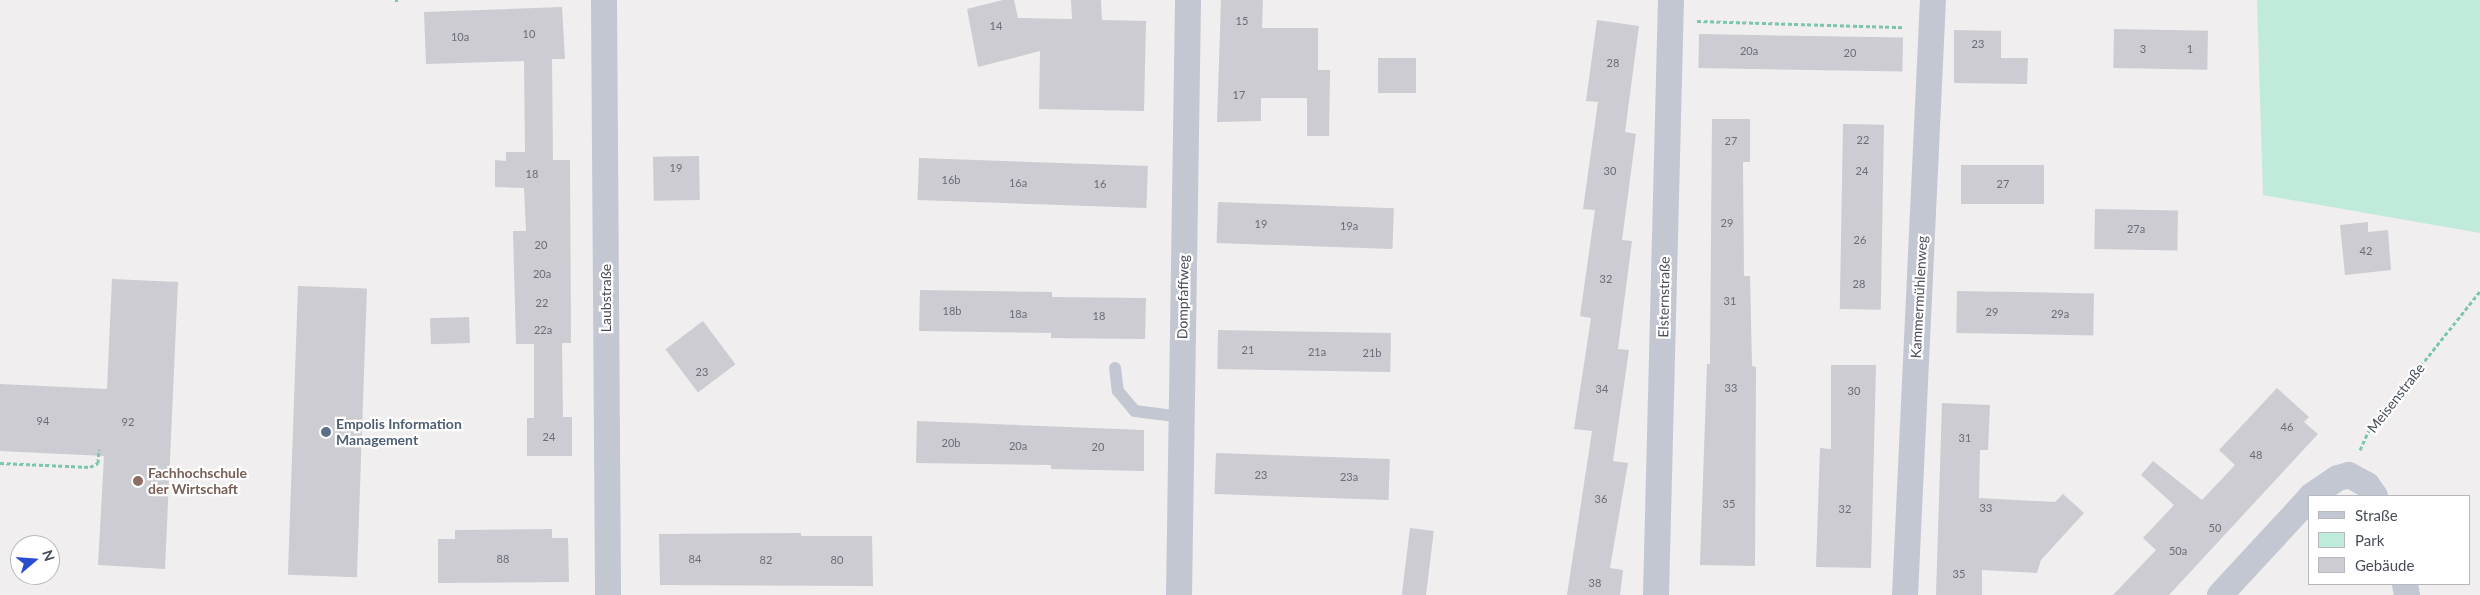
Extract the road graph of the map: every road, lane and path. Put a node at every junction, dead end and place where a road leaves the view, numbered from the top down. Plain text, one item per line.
1 (604, 0) edge
2 (1188, 0) edge
3 (1933, 0) edge
4 (1671, 10) edge
5 (1932, 28) junction
6 (2480, 291) edge
7 (1115, 368) dead end
8 (1181, 417) junction
9 (99, 449) dead end
10 (0, 463) edge
11 (2349, 475) junction
12 (2313, 495) edge
13 (2374, 495) edge
14 (2308, 499) edge
15 (608, 595) edge
16 (1178, 595) edge
17 (1656, 595) edge
18 (1905, 595) edge
19 (2220, 595) edge

1 - 15 street, Laubstraße
2 - 8 street, Dompfaffweg
3 - 5 street, Kammermühlenweg
4 - 5 path
4 - 17 street, Elsternstraße
5 - 18 street, Kammermühlenweg
6 - 11 path, Meisenstraße
7 - 8 lane
8 - 16 street, Dompfaffweg
9 - 10 path
11 - 12 street
11 - 13 street
14 - 19 street

